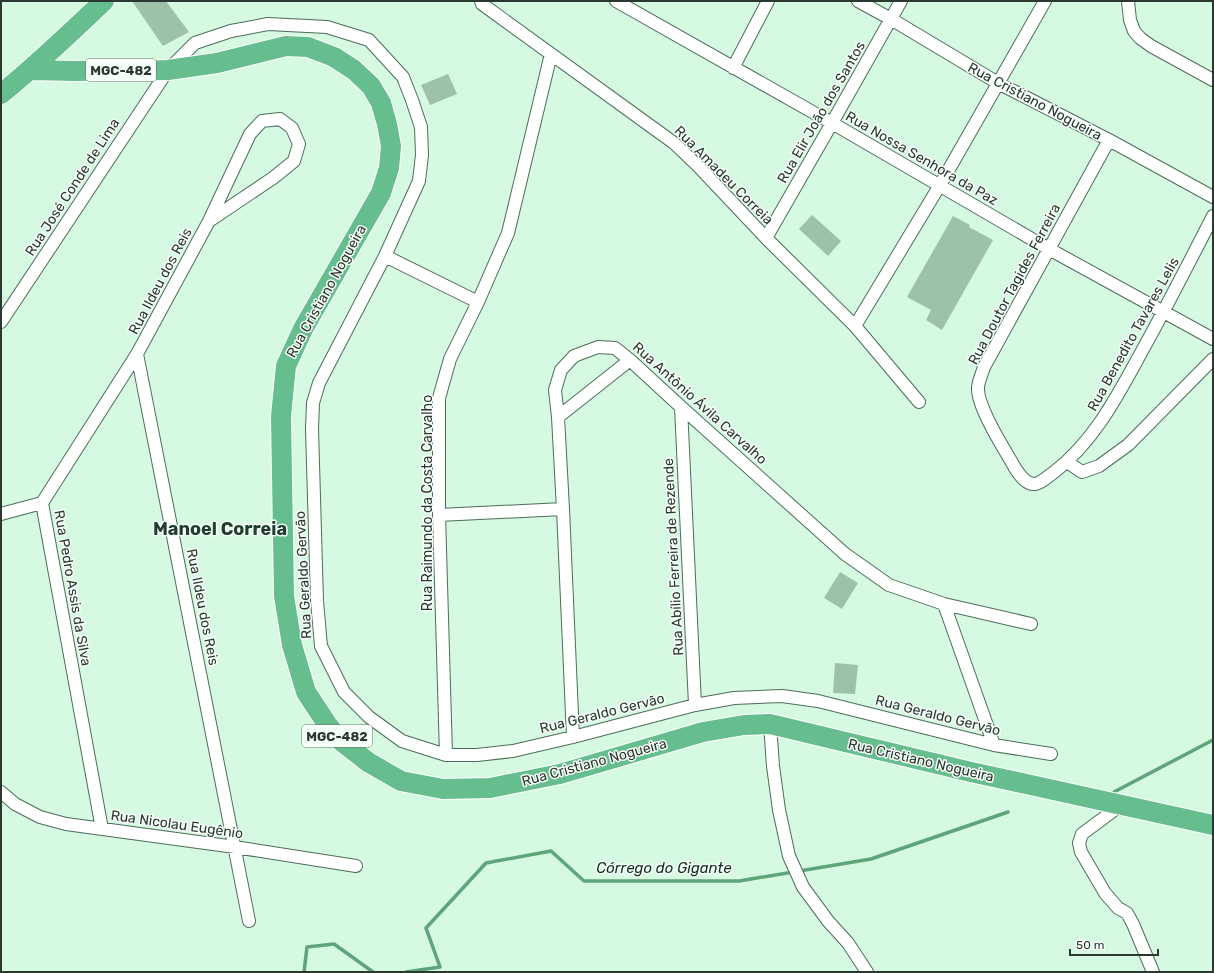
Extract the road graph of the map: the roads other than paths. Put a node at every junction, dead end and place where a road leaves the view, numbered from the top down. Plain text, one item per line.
1 (104, 1) edge
2 (481, 1) edge
3 (616, 1) edge
4 (768, 1) edge
5 (858, 1) edge
6 (901, 1) edge
7 (1045, 1) edge
8 (1128, 1) edge
9 (891, 19) junction
10 (56, 47) junction
11 (550, 54) junction
12 (733, 68) junction
13 (31, 70) junction
14 (168, 70) junction
15 (74, 71) junction
16 (1213, 80) edge
17 (998, 83) junction
18 (1, 94) edge
19 (832, 123) junction
20 (1109, 140) junction
21 (940, 185) junction
22 (1213, 197) edge
23 (1213, 216) edge
24 (210, 221) junction
25 (766, 238) junction
26 (1049, 249) junction
27 (385, 256) junction
28 (478, 302) junction
29 (1164, 312) junction
30 (1, 322) edge
31 (855, 326) junction
32 (1213, 340) edge
33 (138, 354) junction
34 (1213, 359) edge
35 (630, 360) junction
36 (919, 402) dead end
37 (681, 407) junction
38 (558, 417) junction
39 (1067, 462) junction
40 (1029, 483) joint
41 (42, 503) junction
42 (563, 509) junction
43 (1, 514) edge
44 (439, 515) junction
45 (944, 604) junction
46 (1031, 624) dead end
47 (695, 705) junction
48 (770, 724) junction
49 (573, 737) junction
50 (994, 745) junction
51 (1051, 754) dead end
52 (446, 755) junction
53 (1, 792) edge
54 (1121, 805) junction
55 (1213, 825) edge
56 (102, 829) junction
57 (235, 847) junction
58 (356, 866) dead end
59 (249, 921) dead end
60 (867, 972) edge
61 (1153, 972) edge

1 - 10 highway
2 - 11 street, Rua Amadeu Correia
3 - 12 street, Rua Nossa Senhora da Paz
4 - 12 street
5 - 9 street, Rua Cristiano Nogueira
6 - 9 street, Rua Elir João dos Santos
7 - 17 street
8 - 16 street
9 - 17 street, Rua Cristiano Nogueira
9 - 19 street, Rua Elir João dos Santos
10 - 13 highway
10 - 15 highway, MGC-482
11 - 25 street, Rua Amadeu Correia
11 - 28 street, Rua Raimundo da Costa Carvalho
12 - 19 street, Rua Nossa Senhora da Paz
13 - 15 highway, MGC-482
13 - 18 highway
14 - 15 highway, MGC-482
14 - 27 street, Rua Geraldo Gervão
14 - 30 street, Rua José Conde de Lima
14 - 48 highway, Rua Cristiano Nogueira / MGC-482
17 - 20 street, Rua Cristiano Nogueira
17 - 21 street
19 - 21 street, Rua Nossa Senhora da Paz
19 - 25 street, Rua Elir João dos Santos
20 - 22 street, Rua Cristiano Nogueira
20 - 26 street, Rua Doutor Tagides Ferreira
21 - 26 street, Rua Nossa Senhora da Paz
21 - 31 street
23 - 29 street, Rua Benedito Tavares Lelis
24 - 24 street, Rua Ildeu dos Reis
24 - 33 street, Rua Ildeu dos Reis
25 - 31 street, Rua Amadeu Correia
26 - 29 street, Rua Nossa Senhora da Paz
26 - 40 street, Rua Doutor Tagides Ferreira
27 - 28 street
27 - 52 street, Rua Geraldo Gervão
28 - 44 street, Rua Raimundo da Costa Carvalho
29 - 32 street, Rua Nossa Senhora da Paz
29 - 39 street, Rua Benedito Tavares Lelis
31 - 36 street, Rua Amadeu Correia
33 - 41 street, Rua Pedro Assis da Silva
33 - 57 street, Rua Ildeu dos Reis
34 - 39 street
35 - 37 street, Rua Antônio Ávila Carvalho
35 - 38 street
35 - 38 street, Rua Antônio Ávila Carvalho
37 - 45 street, Rua Antônio Ávila Carvalho
37 - 47 street, Rua Abílio Ferreira de Rezende
38 - 42 street, Rua Antônio Ávila Carvalho
39 - 40 street, Rua Benedito Tavares Lelis
41 - 43 street
41 - 56 street, Rua Pedro Assis da Silva
42 - 44 street
42 - 49 street, Rua Antônio Ávila Carvalho
44 - 52 street, Rua Raimundo da Costa Carvalho
45 - 46 street, Rua Antônio Ávila Carvalho
45 - 50 street
47 - 49 street, Rua Geraldo Gervão
47 - 50 street, Rua Geraldo Gervão
48 - 54 highway, Rua Cristiano Nogueira / MGC-482
48 - 60 street
49 - 52 street, Rua Geraldo Gervão
50 - 51 street, Rua Geraldo Gervão
53 - 56 street, Rua Nicolau Eugênio
54 - 55 highway, Rua Cristiano Nogueira / MGC-482
54 - 61 street
56 - 57 street, Rua Nicolau Eugênio
57 - 58 street, Rua Nicolau Eugênio
57 - 59 street, Rua Ildeu dos Reis

